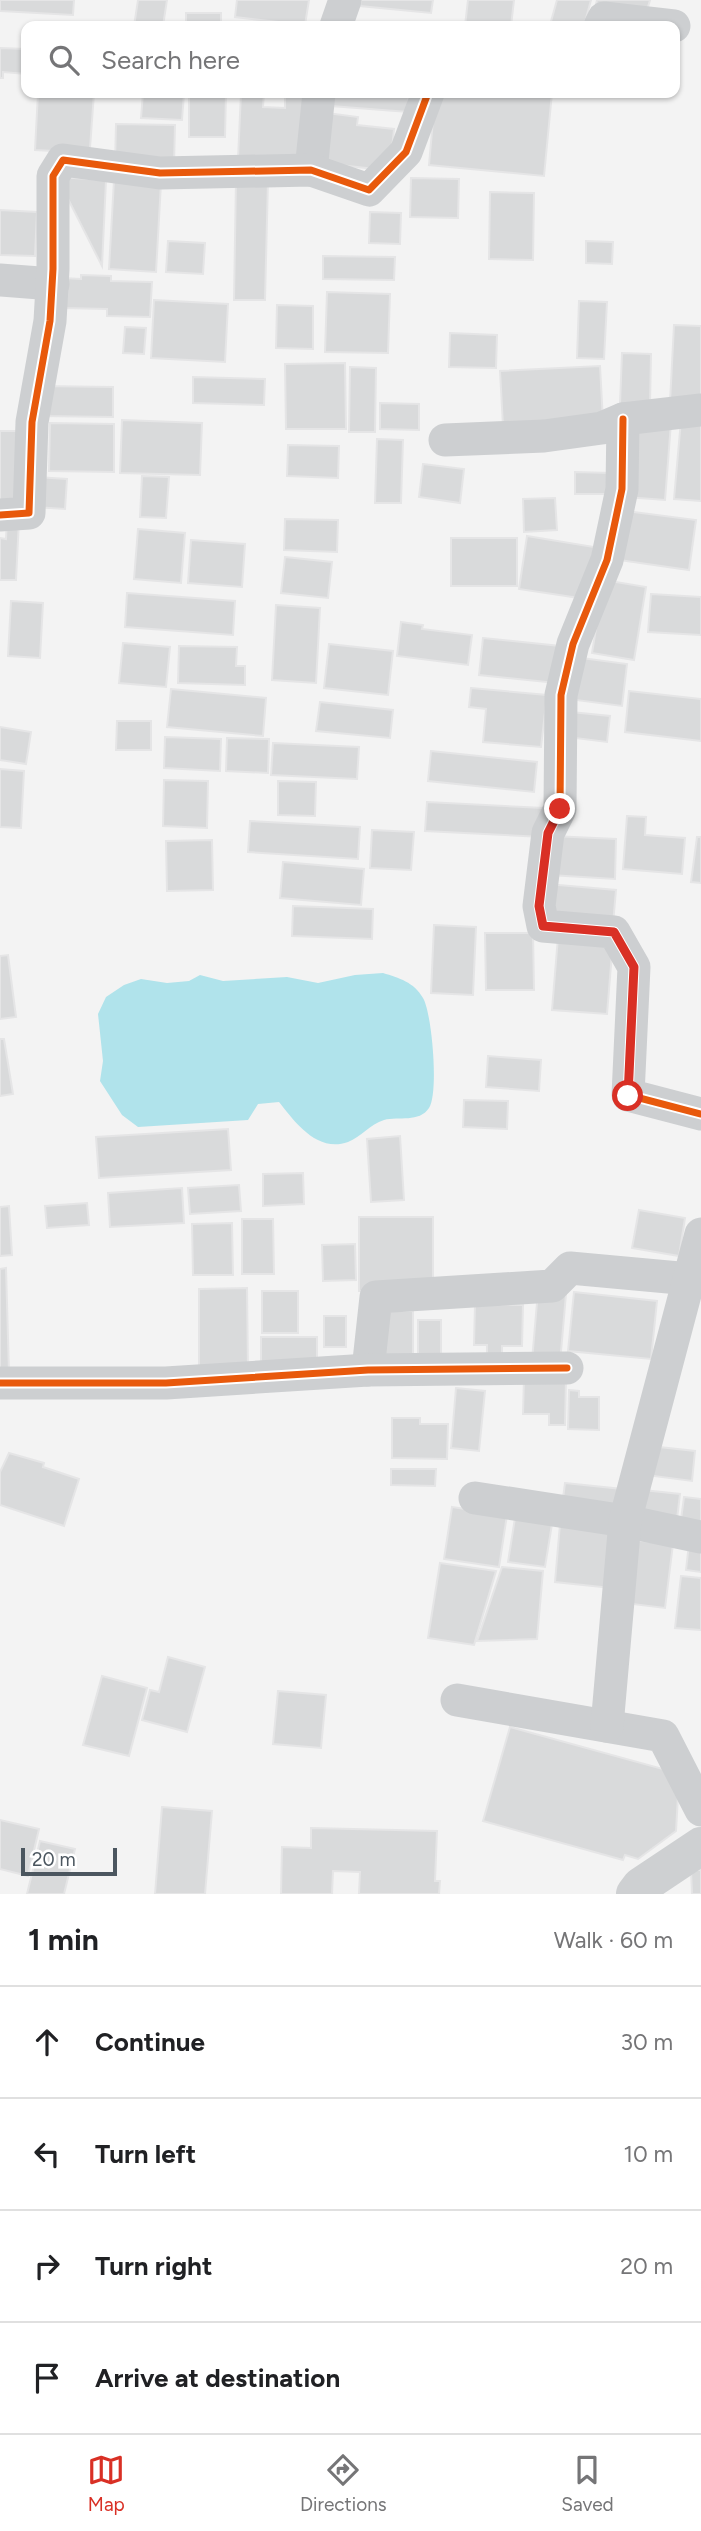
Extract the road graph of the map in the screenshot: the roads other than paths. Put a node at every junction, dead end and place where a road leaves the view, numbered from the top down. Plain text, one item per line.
1 (345, 0) edge
2 (338, 21) edge
3 (602, 21) edge
4 (630, 21) edge
5 (680, 27) edge
6 (701, 31) edge
7 (318, 98) edge
8 (426, 98) edge
9 (311, 170) junction
10 (0, 281) edge
11 (52, 284) junction
12 (701, 410) edge
13 (623, 419) junction
14 (445, 440) dead end
15 (0, 515) edge
16 (701, 1114) edge
17 (701, 1234) edge
18 (690, 1279) junction
19 (567, 1368) dead end
20 (368, 1370) junction
21 (0, 1383) edge
22 (475, 1498) dead end
23 (625, 1521) junction
24 (701, 1537) edge
25 (457, 1700) dead end
26 (607, 1726) junction
27 (701, 1810) edge
28 (701, 1846) edge
29 (635, 1894) edge

1 - 2 street
3 - 4 street
5 - 6 street
7 - 9 street
8 - 9 street
9 - 11 street
10 - 11 street
11 - 15 street
12 - 13 street
13 - 14 street
13 - 16 street
17 - 18 street
18 - 20 street
18 - 23 street
19 - 20 street
20 - 21 street
22 - 23 street
23 - 24 street
23 - 26 street
25 - 26 street
26 - 27 street
28 - 29 main road

